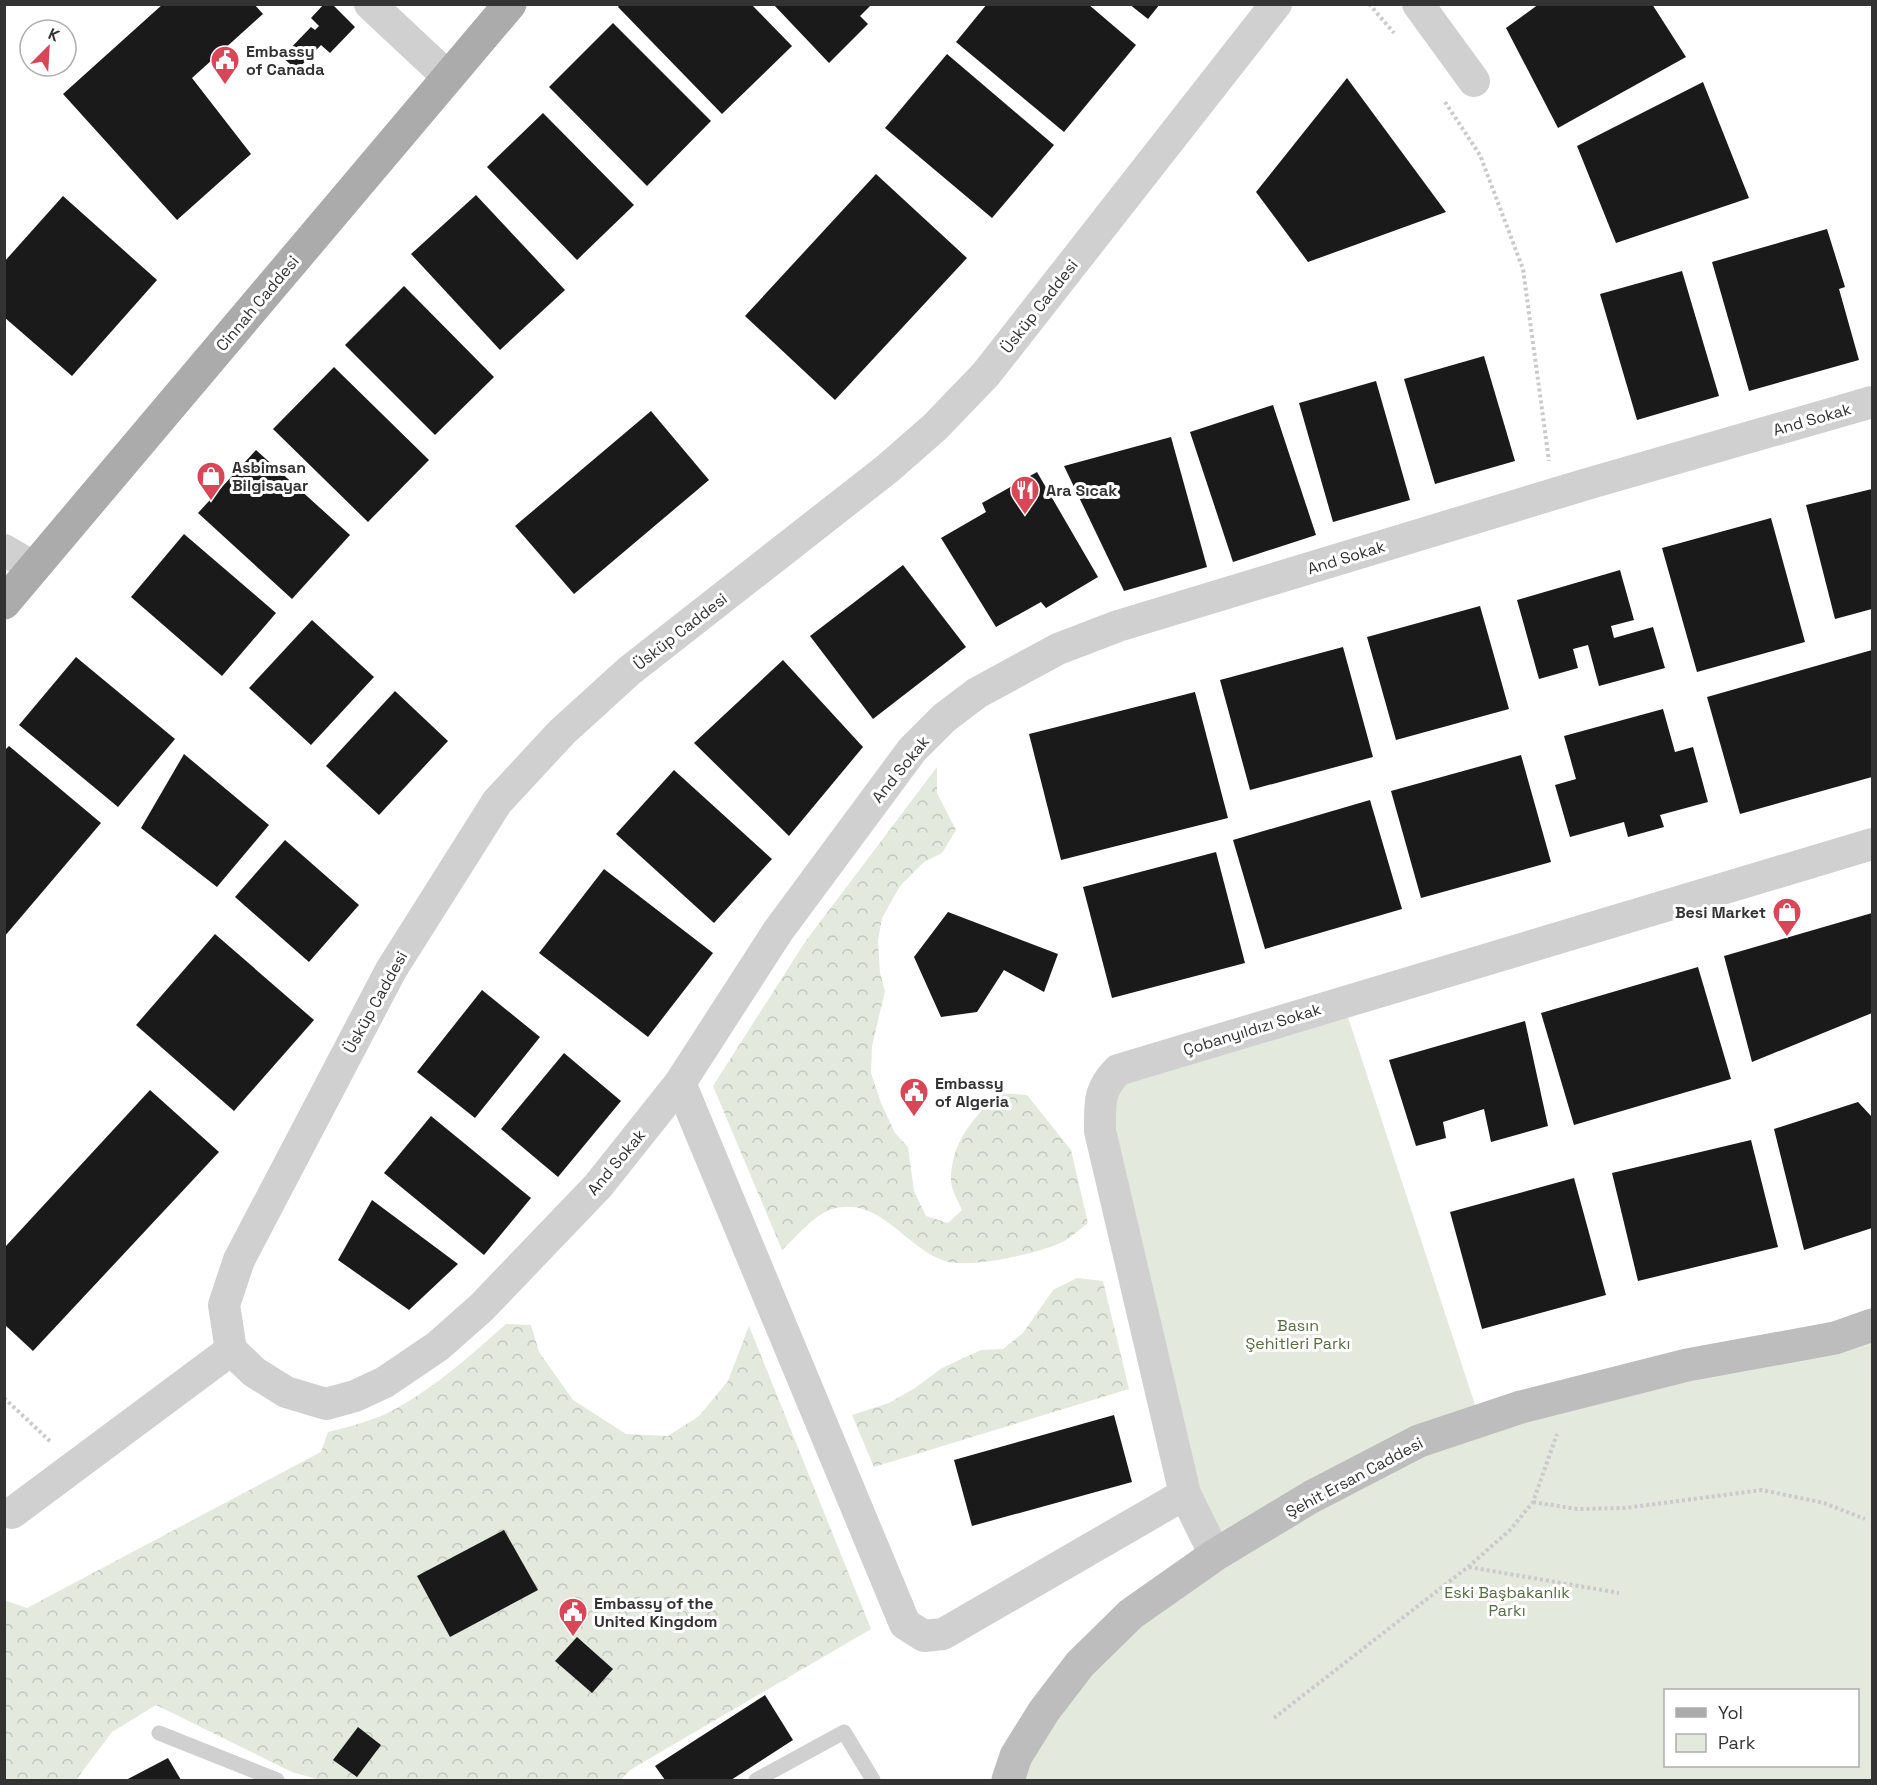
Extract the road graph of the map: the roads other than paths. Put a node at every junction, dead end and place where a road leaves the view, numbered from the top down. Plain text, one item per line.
1 (370, 4) edge
2 (510, 4) edge
3 (1276, 4) edge
4 (1418, 4) edge
5 (448, 77) junction
6 (1474, 81) dead end
7 (1872, 402) edge
8 (4, 550) edge
9 (33, 567) junction
10 (4, 603) edge
11 (1872, 844) edge
12 (680, 1083) junction
13 (1872, 1325) edge
14 (231, 1350) junction
15 (1185, 1494) junction
16 (12, 1513) dead end
17 (1215, 1555) junction
18 (159, 1733) dead end
19 (277, 1780) edge
20 (756, 1780) edge
21 (873, 1780) edge
22 (1008, 1780) edge

1 - 5 street
2 - 5 main road, Cinnah Caddesi
3 - 14 street, Üsküp Caddesi
4 - 6 street
5 - 9 main road, Cinnah Caddesi
7 - 12 street, And Sokak
8 - 9 street
9 - 10 main road, Cinnah Caddesi
11 - 15 street, Çobanyıldızı Sokak
12 - 14 street, And Sokak
12 - 15 street
13 - 17 main road, Şehit Ersan Caddesi
14 - 16 street
15 - 17 street, Çobanyıldızı Sokak
17 - 22 main road, Şehit Ersan Caddesi
18 - 19 lane
20 - 21 lane

